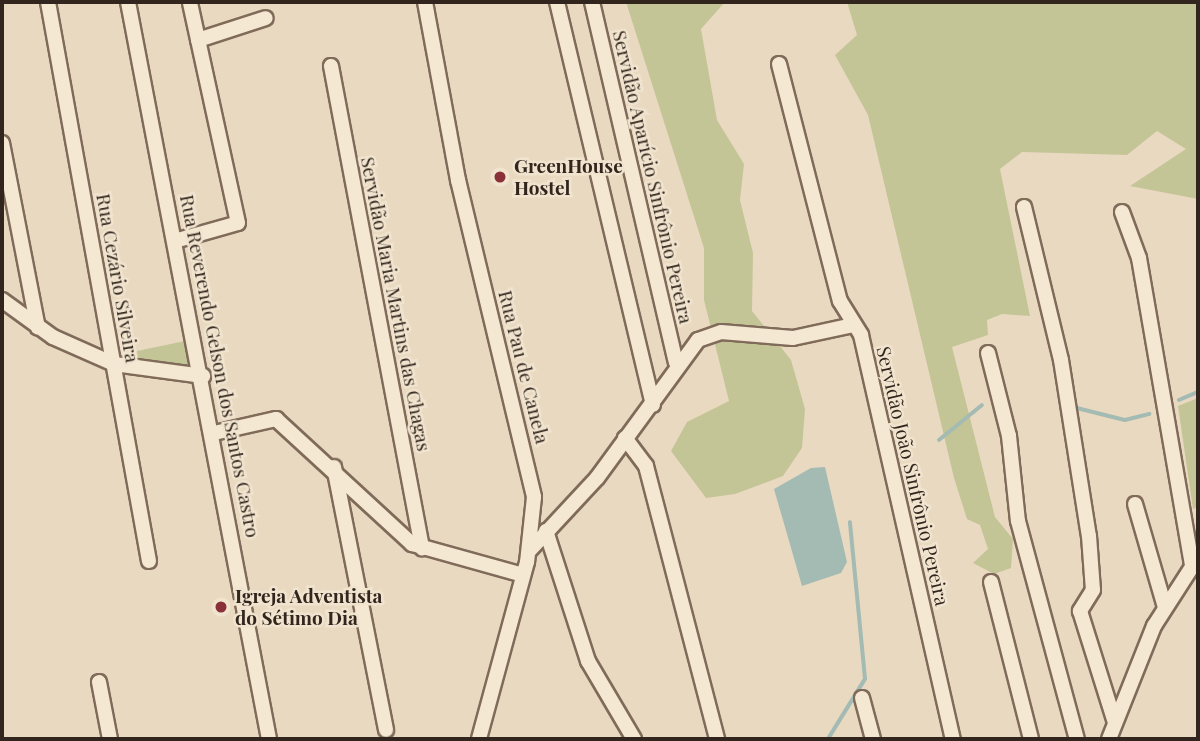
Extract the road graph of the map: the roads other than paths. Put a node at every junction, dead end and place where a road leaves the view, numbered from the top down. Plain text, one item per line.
1 (48, 2) edge
2 (128, 2) edge
3 (190, 2) edge
4 (425, 2) edge
5 (557, 2) edge
6 (592, 2) edge
7 (266, 19) dead end
8 (198, 40) junction
9 (779, 64) dead end
10 (331, 66) dead end
11 (2, 143) edge
12 (1024, 207) dead end
13 (1122, 212) dead end
14 (178, 240) junction
15 (2, 300) edge
16 (853, 325) junction
17 (37, 328) junction
18 (988, 353) dead end
19 (676, 362) junction
20 (114, 364) junction
21 (203, 376) junction
22 (653, 405) junction
23 (214, 433) junction
24 (630, 443) junction
25 (334, 467) junction
26 (1135, 504) dead end
27 (546, 531) junction
28 (422, 548) junction
29 (529, 551) junction
30 (149, 561) dead end
31 (1195, 561) edge
32 (523, 575) junction
33 (991, 582) dead end
34 (1165, 607) junction
35 (99, 682) dead end
36 (862, 698) dead end
37 (1115, 723) junction
38 (386, 730) dead end
39 (110, 739) edge
40 (269, 739) edge
41 (478, 739) edge
42 (634, 739) edge
43 (717, 739) edge
44 (873, 739) edge
45 (953, 739) edge
46 (1031, 739) edge
47 (1077, 739) edge
48 (1109, 739) edge

1 - 20 street, Rua Cezário Silveira
2 - 14 street, Rua Reverendo Gelson dos Santos Castro
3 - 8 street
4 - 29 street, Rua Pau de Canela
5 - 22 street
6 - 19 street, Servidão Aparício Sinfrônio Pereira
7 - 8 street
8 - 14 street
9 - 16 street, Servidão João Sinfrônio Pereira
10 - 28 street, Servidão Maria Martins das Chagas
11 - 17 street
12 - 37 street
13 - 31 street
14 - 21 street, Rua Reverendo Gelson dos Santos Castro
15 - 17 street
16 - 19 street
16 - 45 street, Servidão João Sinfrônio Pereira
17 - 20 street
18 - 47 street
19 - 22 street
20 - 21 street
20 - 30 street, Rua Cezário Silveira
21 - 23 street, Rua Reverendo Gelson dos Santos Castro
22 - 24 street
23 - 25 street
23 - 40 street, Rua Reverendo Gelson dos Santos Castro
24 - 27 street
24 - 43 street
25 - 28 street
25 - 38 street
26 - 34 street
27 - 29 street
27 - 42 street
28 - 32 street
29 - 32 street, Rua Pau de Canela
31 - 34 street
32 - 41 street, Rua Pau de Canela
33 - 46 street
34 - 37 street
35 - 39 street
36 - 44 street
37 - 48 street

